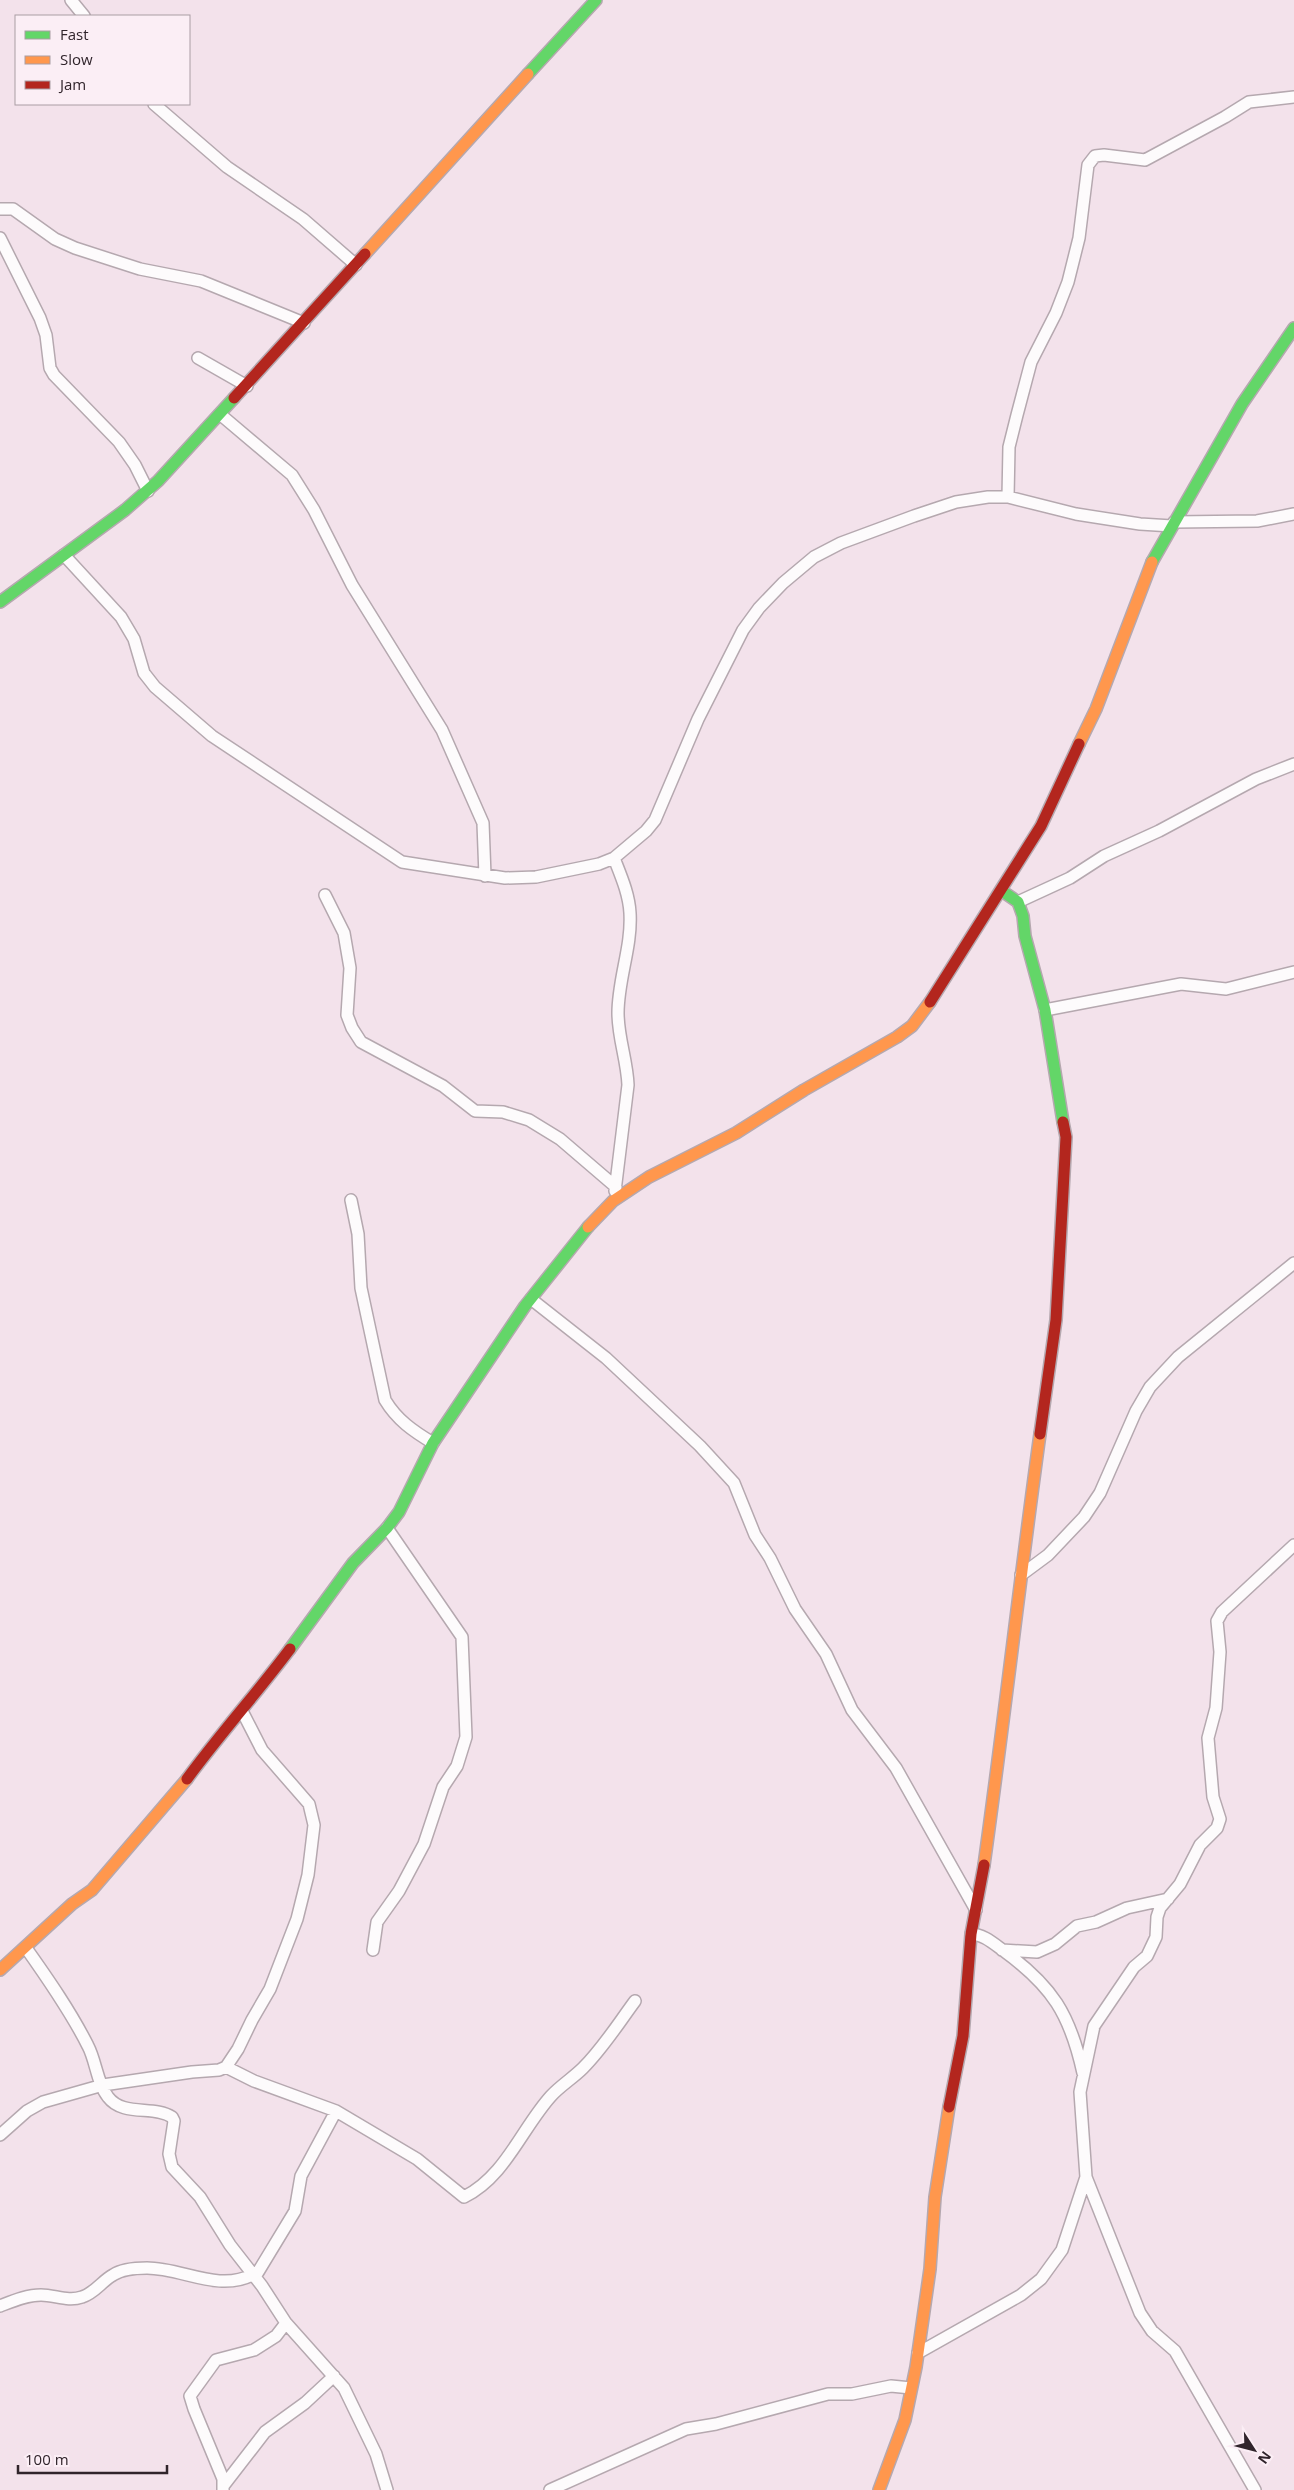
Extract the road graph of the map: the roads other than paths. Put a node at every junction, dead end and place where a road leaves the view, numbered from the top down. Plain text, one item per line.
1 (72, 0) edge
2 (596, 0) edge
3 (83, 15) edge
4 (1294, 97) edge
5 (155, 105) edge
6 (0, 210) edge
7 (0, 238) edge
8 (356, 265) junction
9 (304, 323) junction
10 (1294, 328) edge
11 (198, 358) dead end
12 (247, 386) junction
13 (221, 415) junction
14 (148, 491) junction
15 (1008, 497) junction
16 (1294, 514) edge
17 (1173, 524) junction
18 (64, 555) junction
19 (0, 602) edge
20 (1294, 764) edge
21 (614, 858) junction
22 (485, 876) junction
23 (1002, 891) junction
24 (325, 895) dead end
25 (1018, 902) junction
26 (1294, 972) edge
27 (1046, 1010) junction
28 (616, 1186) junction
29 (352, 1200) dead end
30 (613, 1201) junction
31 (1294, 1263) edge
32 (530, 1299) junction
33 (433, 1443) junction
34 (387, 1528) junction
35 (1294, 1545) edge
36 (1021, 1575) junction
37 (242, 1711) junction
38 (1168, 1898) junction
39 (976, 1910) junction
40 (971, 1934) junction
41 (26, 1948) junction
42 (373, 1950) dead end
43 (1002, 1950) junction
44 (0, 1970) edge
45 (635, 2001) dead end
46 (226, 2067) junction
47 (1083, 2074) junction
48 (103, 2086) junction
49 (336, 2111) junction
50 (0, 2135) edge
51 (1086, 2177) junction
52 (254, 2276) junction
53 (0, 2306) edge
54 (286, 2323) junction
55 (918, 2353) junction
56 (334, 2376) junction
57 (912, 2388) junction
58 (224, 2487) edge
59 (387, 2490) edge
60 (550, 2490) edge
61 (879, 2490) edge
62 (1255, 2490) edge

1 - 3 street
2 - 8 street
4 - 15 street
5 - 8 street
6 - 9 street
7 - 14 street
8 - 9 street
9 - 12 street
10 - 17 street
11 - 12 street
12 - 13 street
13 - 14 street
13 - 22 street
14 - 18 street
15 - 17 street
15 - 21 street
16 - 17 street
17 - 23 street
18 - 19 street
18 - 22 street
20 - 25 street
21 - 22 street
21 - 28 street
23 - 25 street
23 - 30 street
24 - 28 street
25 - 27 street
26 - 27 street
27 - 36 street
28 - 30 street
29 - 33 street
30 - 32 street
31 - 36 street
32 - 33 street
32 - 39 street
33 - 34 street
34 - 37 street
34 - 42 street
35 - 38 street
36 - 39 street
37 - 41 street
37 - 46 street
38 - 43 street
38 - 47 street
39 - 40 street
40 - 43 street
40 - 55 street
41 - 44 street
41 - 48 street
43 - 47 street
45 - 49 street
46 - 48 street
46 - 49 street
47 - 51 street
48 - 50 street
48 - 52 street
49 - 52 street
51 - 55 street
51 - 62 street
52 - 53 street
52 - 54 street
54 - 56 street
54 - 58 street
55 - 57 street
56 - 58 street
56 - 59 street
57 - 60 street
57 - 61 street

